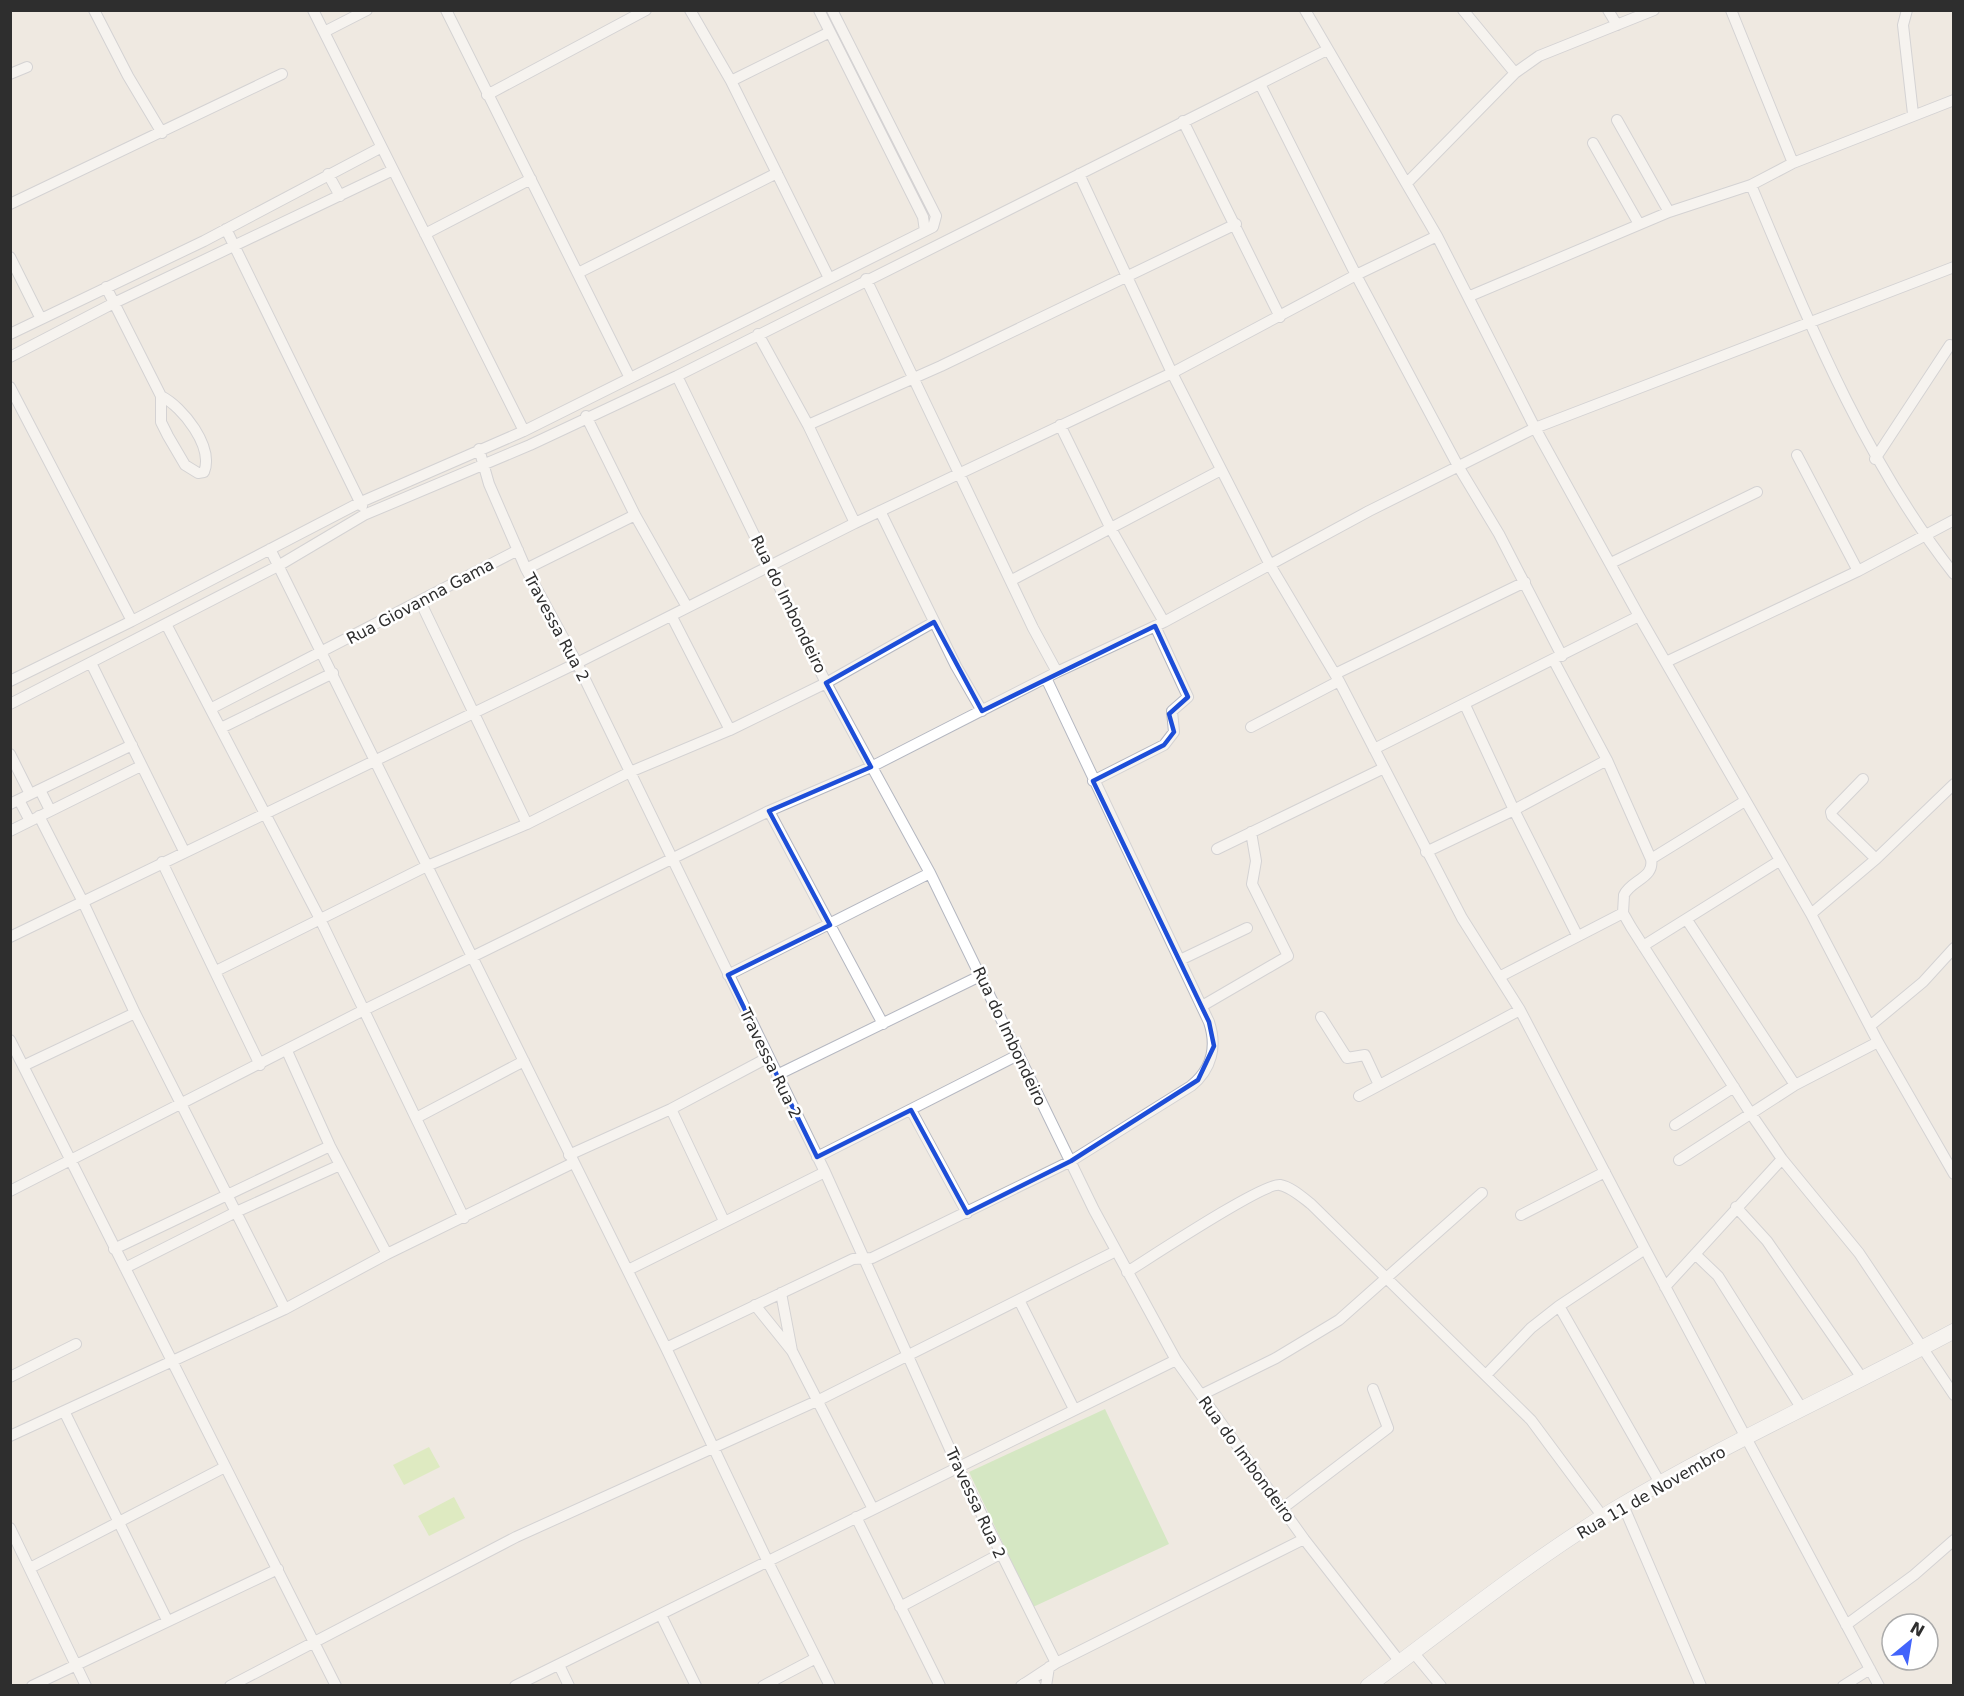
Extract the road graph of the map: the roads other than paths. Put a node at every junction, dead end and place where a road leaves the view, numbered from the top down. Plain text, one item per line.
1 (94, 10) edge
2 (313, 10) edge
3 (367, 10) edge
4 (446, 10) edge
5 (646, 10) edge
6 (690, 10) edge
7 (819, 10) edge
8 (832, 10) edge
9 (1305, 10) edge
10 (1463, 10) edge
11 (1608, 10) edge
12 (1654, 10) edge
13 (1731, 10) edge
14 (1907, 10) edge
15 (1617, 25) junction
16 (324, 32) junction
17 (830, 32) junction
18 (1327, 50) junction
19 (27, 67) dead end
20 (1515, 73) junction
21 (10, 74) edge
22 (282, 74) dead end
23 (731, 81) junction
24 (1260, 84) junction
25 (487, 95) junction
26 (1953, 100) edge
27 (1913, 114) junction
28 (1617, 120) dead end
29 (1184, 121) junction
30 (162, 133) junction
31 (1593, 142) dead end
32 (380, 148) junction
33 (1793, 163) junction
34 (391, 171) junction
35 (777, 173) junction
36 (328, 174) junction
37 (1079, 174) junction
38 (531, 179) junction
39 (1407, 183) junction
40 (1751, 185) junction
41 (340, 196) junction
42 (10, 204) edge
43 (1669, 212) junction
44 (1236, 224) junction
45 (1639, 224) junction
46 (226, 229) junction
47 (925, 231) junction
48 (425, 234) junction
49 (1437, 236) junction
50 (235, 247) junction
51 (10, 257) edge
52 (1953, 267) edge
53 (578, 273) junction
54 (1356, 275) junction
55 (829, 278) junction
56 (1126, 278) junction
57 (866, 279) junction
58 (106, 287) junction
59 (1470, 296) junction
60 (114, 303) junction
61 (1280, 317) junction
62 (41, 319) junction
63 (1809, 322) junction
64 (10, 334) edge
65 (758, 334) junction
66 (1950, 345) dead end
67 (10, 357) edge
68 (1172, 373) junction
69 (677, 376) junction
70 (630, 378) junction
71 (912, 379) junction
72 (10, 387) edge
73 (161, 396) junction
74 (586, 416) junction
75 (1060, 424) junction
76 (808, 425) junction
77 (1535, 428) junction
78 (524, 431) junction
79 (479, 449) junction
80 (1797, 456) dead end
81 (1875, 459) junction
82 (484, 464) junction
83 (1458, 466) junction
84 (1221, 470) junction
85 (960, 474) junction
86 (1757, 492) dead end
87 (361, 502) junction
88 (880, 512) junction
89 (364, 515) junction
90 (635, 515) junction
91 (1953, 520) edge
92 (855, 523) junction
93 (1111, 529) junction
94 (1923, 536) junction
95 (270, 549) junction
96 (518, 550) junction
97 (1611, 563) junction
98 (770, 564) junction
99 (1270, 565) junction
100 (278, 566) junction
101 (526, 569) junction
102 (1858, 571) junction
103 (1953, 574) edge
104 (1012, 580) junction
105 (1525, 582) junction
106 (420, 601) junction
107 (687, 607) junction
108 (1639, 616) junction
109 (672, 617) junction
110 (132, 621) junction
111 (934, 622) junction
112 (166, 624) junction
113 (1160, 624) junction
114 (323, 652) junction
115 (1558, 658) junction
116 (1666, 662) junction
117 (91, 663) junction
118 (577, 663) junction
119 (1057, 672) junction
120 (333, 674) junction
121 (1046, 678) junction
122 (1337, 678) junction
123 (10, 681) edge
124 (826, 683) junction
125 (10, 704) edge
126 (1465, 705) junction
127 (212, 708) junction
128 (982, 711) junction
129 (474, 712) junction
130 (1251, 727) dead end
131 (221, 728) junction
132 (730, 730) junction
133 (132, 745) junction
134 (1374, 749) junction
135 (10, 754) edge
136 (375, 759) junction
137 (1607, 760) junction
138 (141, 766) junction
139 (871, 767) junction
140 (1384, 768) junction
141 (630, 772) junction
142 (1863, 779) dead end
143 (1093, 781) junction
144 (1953, 784) edge
145 (35, 792) junction
146 (1745, 801) junction
147 (15, 802) edge
148 (50, 810) junction
149 (1514, 810) junction
150 (266, 812) junction
151 (769, 812) junction
152 (34, 819) junction
153 (527, 824) junction
154 (10, 831) edge
155 (1251, 832) junction
156 (1217, 849) dead end
157 (184, 851) junction
158 (1426, 852) junction
159 (1651, 859) junction
160 (1876, 859) junction
161 (671, 860) junction
162 (1779, 861) junction
163 (162, 862) junction
164 (427, 866) junction
165 (930, 873) junction
166 (83, 902) junction
167 (1623, 913) junction
168 (1811, 914) junction
169 (320, 919) junction
170 (1687, 920) junction
171 (830, 925) junction
172 (1247, 928) dead end
173 (1577, 935) junction
174 (10, 937) edge
175 (1643, 946) junction
176 (1953, 948) edge
177 (471, 958) junction
178 (1180, 960) junction
179 (216, 971) junction
180 (728, 975) junction
181 (982, 975) junction
182 (1499, 977) junction
183 (1202, 1006) junction
184 (1520, 1010) junction
185 (362, 1011) junction
186 (135, 1013) junction
187 (1321, 1017) dead end
188 (883, 1024) junction
189 (1870, 1026) junction
190 (10, 1040) edge
191 (1878, 1042) junction
192 (287, 1051) junction
193 (1018, 1054) junction
194 (769, 1057) junction
195 (524, 1060) junction
196 (260, 1065) junction
197 (24, 1066) junction
198 (777, 1075) junction
199 (1379, 1085) junction
200 (1795, 1085) junction
201 (1734, 1087) junction
202 (1359, 1096) dead end
203 (181, 1104) junction
204 (671, 1109) junction
205 (911, 1110) junction
206 (1751, 1114) junction
207 (416, 1118) junction
208 (1675, 1125) dead end
209 (330, 1146) junction
210 (1953, 1152) edge
211 (817, 1158) junction
212 (571, 1159) junction
213 (1782, 1159) junction
214 (1679, 1160) dead end
215 (1071, 1161) junction
216 (70, 1162) junction
217 (1947, 1162) junction
218 (340, 1165) junction
219 (825, 1172) junction
220 (1605, 1172) junction
221 (1953, 1174) edge
222 (10, 1191) edge
223 (227, 1193) junction
224 (1482, 1193) dead end
225 (1736, 1207) junction
226 (236, 1212) junction
227 (967, 1213) junction
228 (1521, 1215) dead end
229 (464, 1218) junction
230 (724, 1221) junction
231 (114, 1249) junction
232 (1645, 1249) junction
233 (1116, 1251) junction
234 (387, 1254) junction
235 (1695, 1254) junction
236 (863, 1258) junction
237 (124, 1268) junction
238 (628, 1270) junction
239 (1127, 1272) junction
240 (1385, 1279) junction
241 (1665, 1287) junction
242 (781, 1293) junction
243 (1020, 1302) junction
244 (755, 1305) junction
245 (1559, 1306) junction
246 (285, 1308) junction
247 (1953, 1332) edge
248 (76, 1344) dead end
249 (666, 1348) junction
250 (1922, 1348) junction
251 (792, 1351) junction
252 (908, 1355) junction
253 (1176, 1360) junction
254 (172, 1362) junction
255 (1486, 1375) junction
256 (10, 1377) edge
257 (1862, 1378) junction
258 (1373, 1389) dead end
259 (1201, 1395) junction
260 (1953, 1395) edge
261 (819, 1400) junction
262 (1074, 1409) junction
263 (1802, 1409) junction
264 (64, 1411) junction
265 (10, 1436) edge
266 (1746, 1437) junction
267 (714, 1448) junction
268 (225, 1467) junction
269 (958, 1467) junction
270 (1660, 1483) junction
271 (1623, 1505) junction
272 (1282, 1508) junction
273 (873, 1509) junction
274 (856, 1517) junction
275 (1603, 1517) junction
276 (120, 1521) junction
277 (10, 1528) edge
278 (1304, 1539) junction
279 (1953, 1540) edge
280 (16, 1552) edge
281 (1000, 1554) junction
282 (767, 1560) junction
283 (30, 1568) junction
284 (278, 1569) junction
285 (900, 1606) junction
286 (661, 1615) junction
287 (167, 1620) junction
288 (1846, 1624) junction
289 (314, 1641) junction
290 (1413, 1653) junction
291 (816, 1658) junction
292 (1400, 1662) junction
293 (75, 1664) junction
294 (559, 1665) junction
295 (1052, 1665) junction
296 (1870, 1669) junction
297 (32, 1686) edge
298 (86, 1686) edge
299 (230, 1686) edge
300 (336, 1686) edge
301 (515, 1686) edge
302 (569, 1686) edge
303 (696, 1686) edge
304 (763, 1686) edge
305 (830, 1686) edge
306 (940, 1686) edge
307 (1023, 1686) edge
308 (1034, 1686) edge
309 (1046, 1686) edge
310 (1368, 1686) edge
311 (1441, 1686) edge
312 (1701, 1686) edge
313 (1843, 1686) edge
314 (1879, 1686) edge

1 - 30 street
2 - 16 street
3 - 16 street
4 - 25 street
5 - 25 street
6 - 23 street
7 - 17 street
8 - 47 street
9 - 18 street
10 - 20 street
11 - 15 street
12 - 15 street
13 - 33 street
14 - 27 street
15 - 20 street
16 - 32 street
17 - 23 street
17 - 47 street
18 - 24 street
18 - 39 street
19 - 21 street
20 - 39 street
22 - 30 street
23 - 35 street
24 - 29 street
24 - 54 street
25 - 38 street
26 - 27 street
27 - 33 street
28 - 43 street
29 - 37 street
29 - 44 street
30 - 42 street
31 - 45 street
32 - 34 street
32 - 36 street
33 - 40 street
34 - 41 street
34 - 48 street
35 - 53 street
35 - 55 street
36 - 41 street
36 - 46 street
37 - 56 street
37 - 57 street
38 - 48 street
38 - 53 street
39 - 49 street
40 - 43 street
40 - 63 street
41 - 50 street
43 - 45 street
44 - 56 street
44 - 61 street
45 - 59 street
46 - 50 street
46 - 58 street
47 - 55 street
48 - 78 street
49 - 54 street
49 - 59 street
50 - 60 street
50 - 87 street
51 - 62 street
52 - 63 street
53 - 70 street
54 - 61 street
54 - 83 street
55 - 70 street
56 - 68 street
56 - 71 street
57 - 65 street
57 - 71 street
58 - 60 street
58 - 62 street
59 - 77 street
60 - 67 street
60 - 73 street
61 - 68 street
62 - 64 street
63 - 77 street
63 - 81 street
65 - 69 street
65 - 76 street
66 - 81 street
68 - 75 street
68 - 84 street
69 - 74 street
69 - 98 street, Rua do Imbondeiro
70 - 78 street
71 - 76 street
71 - 85 street
72 - 110 street
73 - 73 street
74 - 82 street
74 - 90 street
75 - 85 street
75 - 93 street
76 - 92 street
77 - 83 street
77 - 97 street
78 - 79 street
79 - 82 street, Travessa Rua 2
79 - 87 street
80 - 102 street
81 - 94 street
82 - 89 street
82 - 96 street, Travessa Rua 2
83 - 99 street
83 - 105 street
84 - 93 street
84 - 99 street
85 - 88 street
85 - 104 street
86 - 97 street
87 - 89 street
87 - 95 street
88 - 92 street
88 - 111 street
89 - 100 street
90 - 101 street
90 - 107 street
91 - 94 street
92 - 98 street
93 - 104 street
93 - 113 street
94 - 102 street
94 - 103 street
95 - 100 street
95 - 110 street
96 - 101 street, Travessa Rua 2
96 - 106 street, Rua Giovanna Gama
97 - 108 street
98 - 107 street
98 - 124 street, Rua do Imbondeiro
99 - 113 street
99 - 122 street
100 - 112 street
100 - 114 street
101 - 118 street, Travessa Rua 2
102 - 116 street
104 - 119 street
105 - 115 street
105 - 122 street
106 - 114 street, Rua Giovanna Gama
106 - 129 street
107 - 109 street
108 - 115 street
108 - 116 street
109 - 118 street
109 - 132 street
110 - 123 street
111 - 124 street
111 - 128 street
112 - 117 street
112 - 127 street
113 - 119 street
113 - 143 street
114 - 120 street
114 - 127 street, Rua Giovanna Gama
115 - 126 street
115 - 137 street
116 - 146 street
117 - 125 street
117 - 133 street
118 - 129 street
118 - 141 street, Travessa Rua 2
119 - 121 street
120 - 131 street
120 - 136 street
121 - 128 street
121 - 143 street
122 - 130 street
122 - 134 street
124 - 132 street
124 - 139 street, Rua do Imbondeiro
126 - 134 street
126 - 149 street
127 - 131 street
128 - 139 street
129 - 136 street
129 - 153 street
131 - 150 street
132 - 141 street
133 - 138 street
133 - 145 street
134 - 140 street
135 - 145 street
136 - 150 street
136 - 164 street
137 - 149 street
137 - 159 street
138 - 148 street
138 - 157 street
139 - 151 street
139 - 165 street, Rua do Imbondeiro
140 - 155 street
140 - 158 street
141 - 153 street
141 - 161 street, Travessa Rua 2
142 - 160 street
143 - 178 street
144 - 160 street
145 - 147 street
145 - 148 street
146 - 159 street
146 - 162 street
147 - 152 street
148 - 152 street
149 - 158 street
149 - 173 street
150 - 157 street
150 - 169 street
151 - 161 street
151 - 171 street
152 - 154 street
152 - 166 street
153 - 164 street
155 - 156 street
155 - 183 street
157 - 163 street
158 - 182 street
159 - 167 street
160 - 168 street
161 - 177 street
161 - 180 street, Travessa Rua 2
162 - 168 street
162 - 170 street
163 - 166 street
163 - 179 street
164 - 169 street
164 - 177 street
165 - 171 street
165 - 181 street, Rua do Imbondeiro
166 - 174 street
166 - 186 street
167 - 173 street
167 - 175 street
168 - 189 street
169 - 179 street
169 - 185 street
170 - 175 street
170 - 200 street
171 - 180 street
171 - 188 street
172 - 178 street
173 - 182 street
175 - 201 street
176 - 189 street
177 - 185 street
177 - 195 street
178 - 183 street
179 - 196 street
180 - 194 street, Travessa Rua 2
181 - 188 street
181 - 193 street, Rua do Imbondeiro
182 - 184 street
183 - 215 street
184 - 199 street
184 - 220 street
185 - 192 street
185 - 207 street
186 - 197 street
186 - 203 street
187 - 199 street
188 - 198 street
189 - 191 street
190 - 197 street
191 - 200 street
191 - 217 street
192 - 196 street
192 - 209 street
193 - 205 street
193 - 215 street, Rua do Imbondeiro
194 - 198 street, Travessa Rua 2
194 - 204 street
195 - 207 street
195 - 212 street
196 - 203 street
197 - 216 street
198 - 211 street, Travessa Rua 2
199 - 202 street
200 - 206 street
201 - 206 street
201 - 208 street
203 - 216 street
203 - 223 street
204 - 212 street
204 - 230 street
205 - 211 street
205 - 227 street
206 - 213 street
206 - 214 street
207 - 229 street
209 - 218 street
209 - 223 street
210 - 217 street
211 - 219 street, Travessa Rua 2
212 - 229 street
212 - 238 street
213 - 225 street
213 - 250 street
215 - 227 street
215 - 233 street, Rua do Imbondeiro
216 - 222 street
216 - 231 street
217 - 221 street
218 - 226 street
218 - 234 street
219 - 230 street
219 - 236 street, Travessa Rua 2
220 - 228 street
220 - 232 street
223 - 226 street
223 - 231 street
224 - 240 street
225 - 235 street
225 - 257 street
226 - 237 street
226 - 246 street
227 - 236 street
229 - 234 street
230 - 238 street
231 - 237 street
232 - 241 street
232 - 245 street
233 - 239 street, Rua do Imbondeiro
233 - 243 street
234 - 246 street
235 - 241 street
235 - 263 street
236 - 242 street
236 - 252 street, Travessa Rua 2
237 - 254 street
238 - 249 street
239 - 240 street
239 - 253 street, Rua do Imbondeiro
240 - 255 street
240 - 259 street
241 - 266 street
242 - 244 street
242 - 251 street
243 - 252 street
243 - 262 street
244 - 249 street
244 - 251 street
245 - 255 street
245 - 270 street
246 - 254 street
247 - 250 main road, Rua 11 de Novembro
248 - 256 street
249 - 267 street
250 - 257 main road, Rua 11 de Novembro
250 - 260 street
251 - 261 street
252 - 261 street
252 - 269 street, Travessa Rua 2
253 - 259 street, Rua do Imbondeiro
253 - 262 street
254 - 264 street
254 - 268 street
255 - 275 street
257 - 263 main road, Rua 11 de Novembro
258 - 272 street
259 - 272 street, Rua do Imbondeiro
261 - 267 street
261 - 273 street
262 - 269 street
263 - 266 main road, Rua 11 de Novembro
264 - 265 street
264 - 276 street
266 - 270 main road, Rua 11 de Novembro
266 - 288 street
267 - 282 street
267 - 289 street
268 - 276 street
268 - 284 street
269 - 273 street
269 - 281 street, Travessa Rua 2
270 - 271 main road, Rua 11 de Novembro
271 - 275 main road, Rua 11 de Novembro
271 - 312 street
272 - 278 street, Rua do Imbondeiro
273 - 274 street
274 - 282 street
274 - 285 street
275 - 290 main road, Rua 11 de Novembro
276 - 283 street
276 - 287 street
277 - 280 street
278 - 292 street, Rua do Imbondeiro
278 - 295 street
279 - 288 street
280 - 283 street
281 - 285 street
281 - 295 street, Travessa Rua 2
282 - 286 street
282 - 291 street
283 - 293 street
284 - 287 street
284 - 289 street
285 - 306 street
286 - 294 street
286 - 303 street
287 - 293 street
288 - 296 street
289 - 299 street
289 - 300 street
290 - 292 main road, Rua 11 de Novembro
290 - 311 street
291 - 304 street
291 - 305 street
292 - 310 main road, Rua 11 de Novembro
293 - 297 street
293 - 298 street
294 - 301 street
294 - 302 street
295 - 307 street
295 - 309 street
296 - 313 street
296 - 314 street
307 - 308 main road

